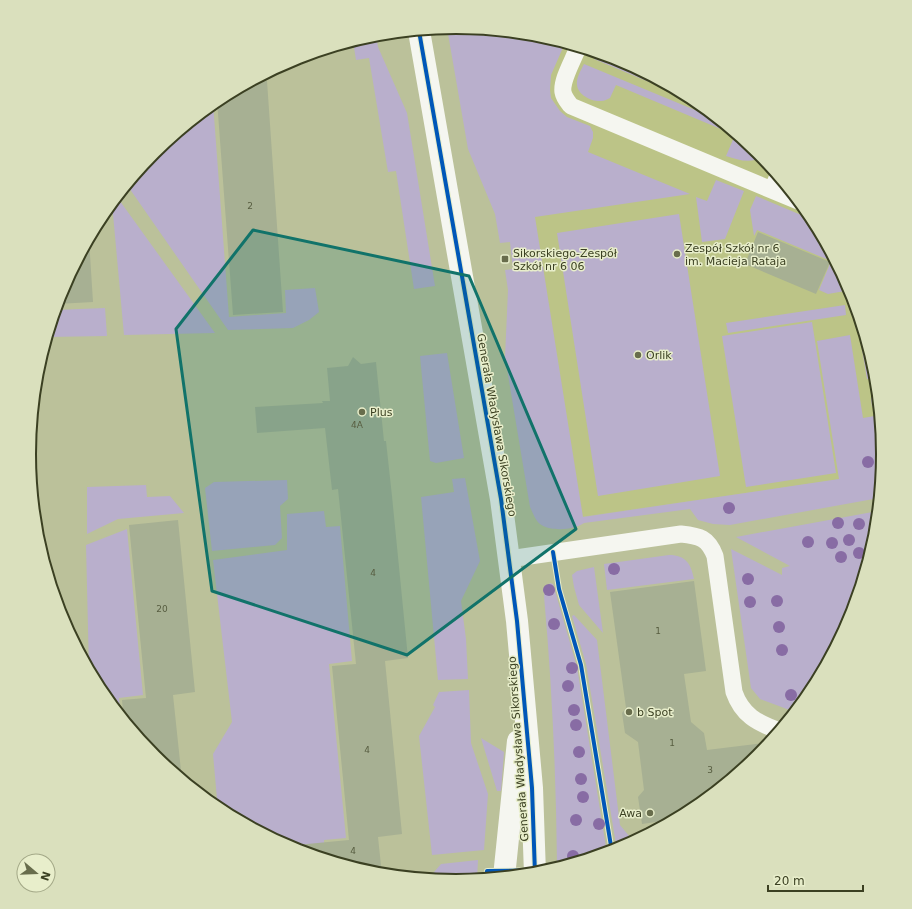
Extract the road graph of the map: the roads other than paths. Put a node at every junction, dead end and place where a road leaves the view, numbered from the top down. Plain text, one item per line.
1 (420, 36) edge
2 (576, 51) edge
3 (775, 183) edge
4 (509, 559) junction
5 (520, 655) junction
6 (774, 729) edge
7 (535, 867) edge
8 (505, 872) edge

1 - 4 street, Generała Władysława Sikorskiego
2 - 3 lane
4 - 5 street, Generała Władysława Sikorskiego
4 - 6 lane
5 - 7 street, Generała Władysława Sikorskiego
5 - 8 street, Generała Władysława Sikorskiego

